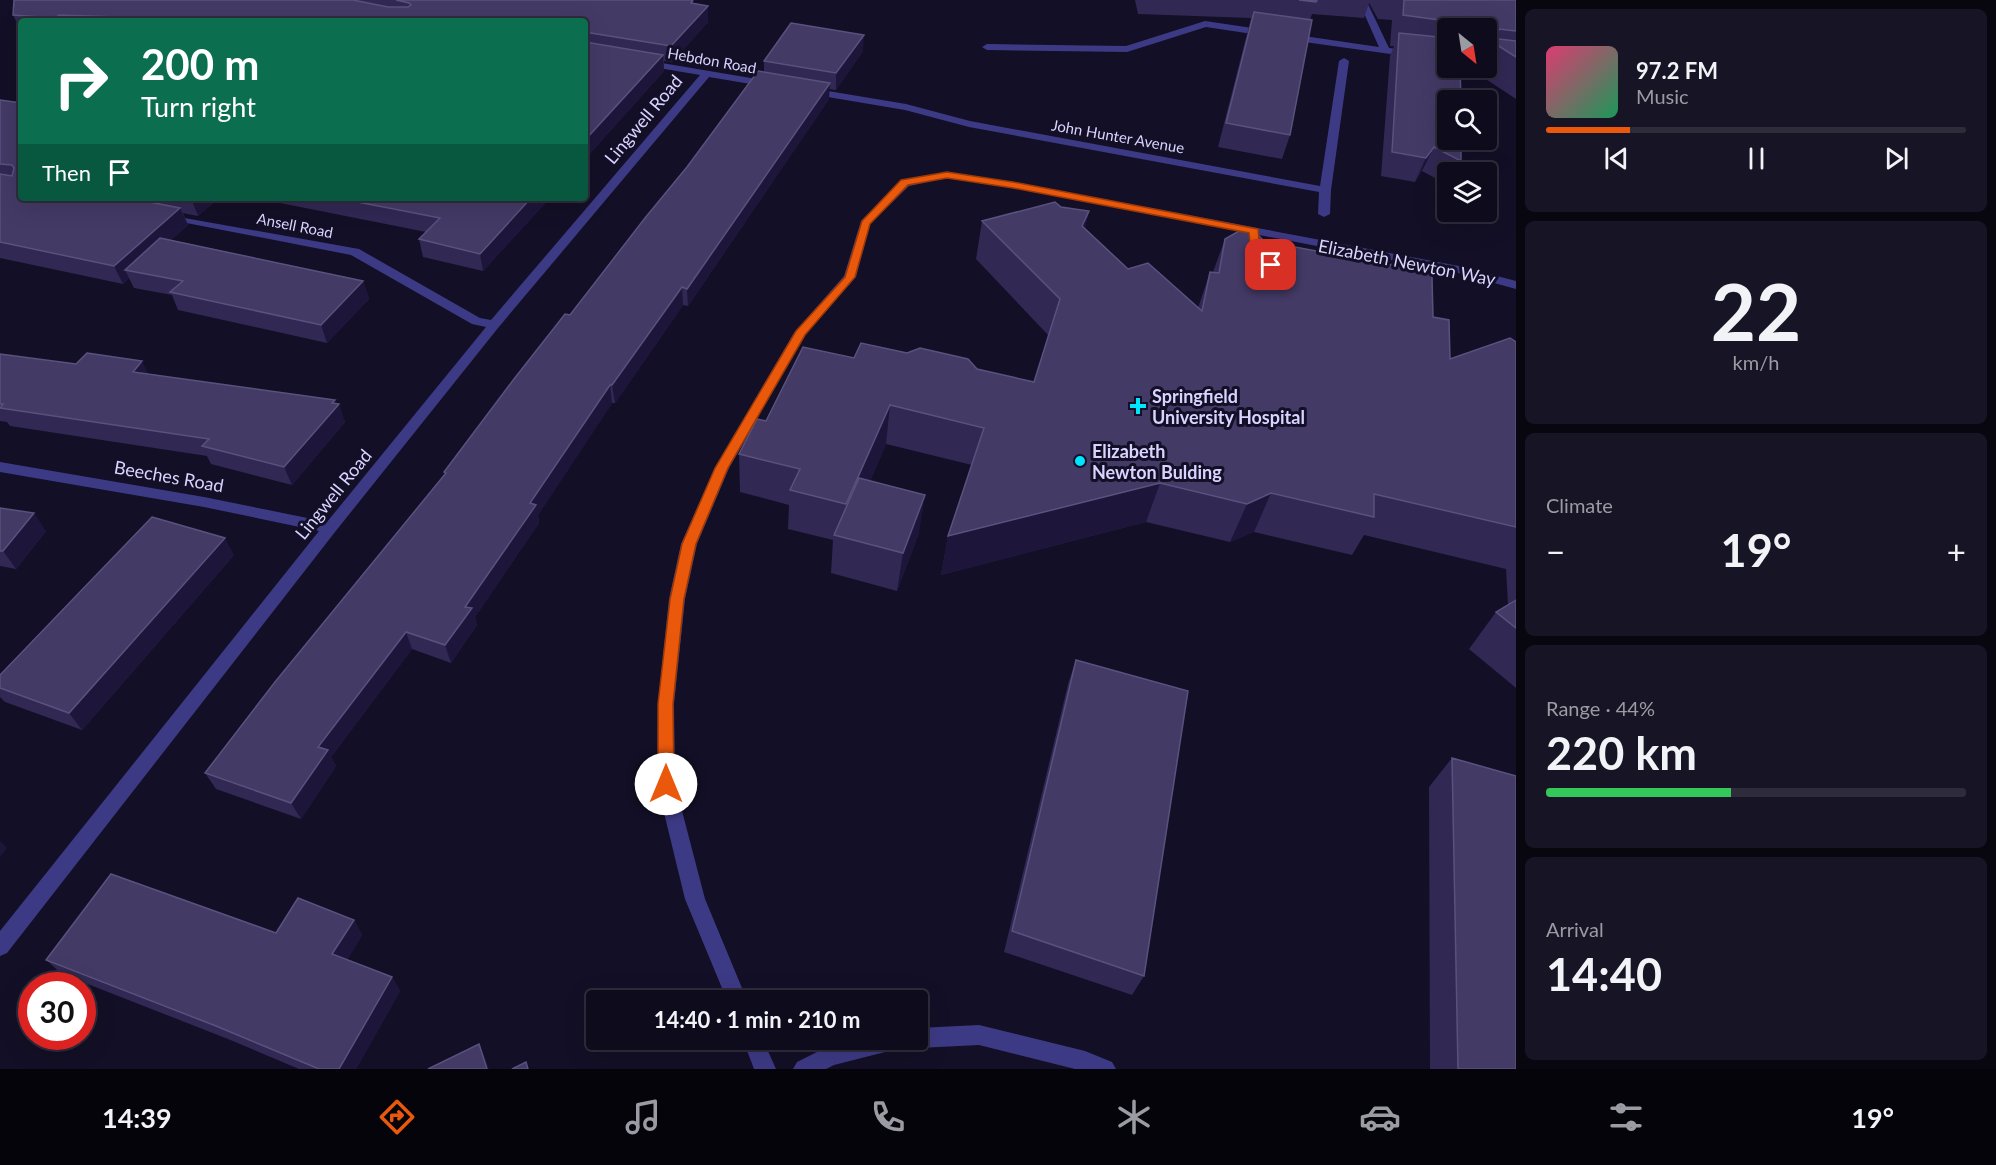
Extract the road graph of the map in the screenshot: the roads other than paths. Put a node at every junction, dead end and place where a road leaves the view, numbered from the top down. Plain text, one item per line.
1 (1364, 2) dead end
2 (1098, 38) dead end
3 (987, 47) dead end
4 (1100, 49) junction
5 (1386, 51) junction
6 (1437, 58) edge
7 (629, 60) edge
8 (1344, 61) dead end
9 (706, 74) junction
10 (777, 86) edge
11 (800, 89) edge
12 (1325, 190) junction
13 (1324, 213) dead end
14 (156, 214) edge
15 (1255, 231) junction
16 (1255, 248) edge
17 (1388, 256) junction
18 (1383, 271) edge
19 (1516, 285) edge
20 (494, 326) junction
21 (0, 467) edge
22 (330, 528) junction
23 (0, 946) edge
24 (733, 990) edge
25 (928, 1038) edge
26 (757, 1050) edge
27 (852, 1050) edge
28 (765, 1069) edge
29 (804, 1069) edge
30 (1105, 1069) edge

1 - 5 street
2 - 4 street
3 - 4 street
4 - 5 street
5 - 6 street
7 - 9 street, Hebdon Road
8 - 12 street
9 - 10 street, Hebdon Road
9 - 20 street, Lingwell Road
11 - 12 street, John Hunter Avenue
12 - 13 street
14 - 20 street, Ansell Road
15 - 16 street
15 - 17 street, Elizabeth Newton Way
15 - 24 street, Elizabeth Newton Way
17 - 18 street
17 - 19 street, Elizabeth Newton Way
20 - 22 street, Lingwell Road
21 - 22 street, Beeches Road
22 - 23 street, Lingwell Road
25 - 30 street
26 - 28 street
27 - 29 street

